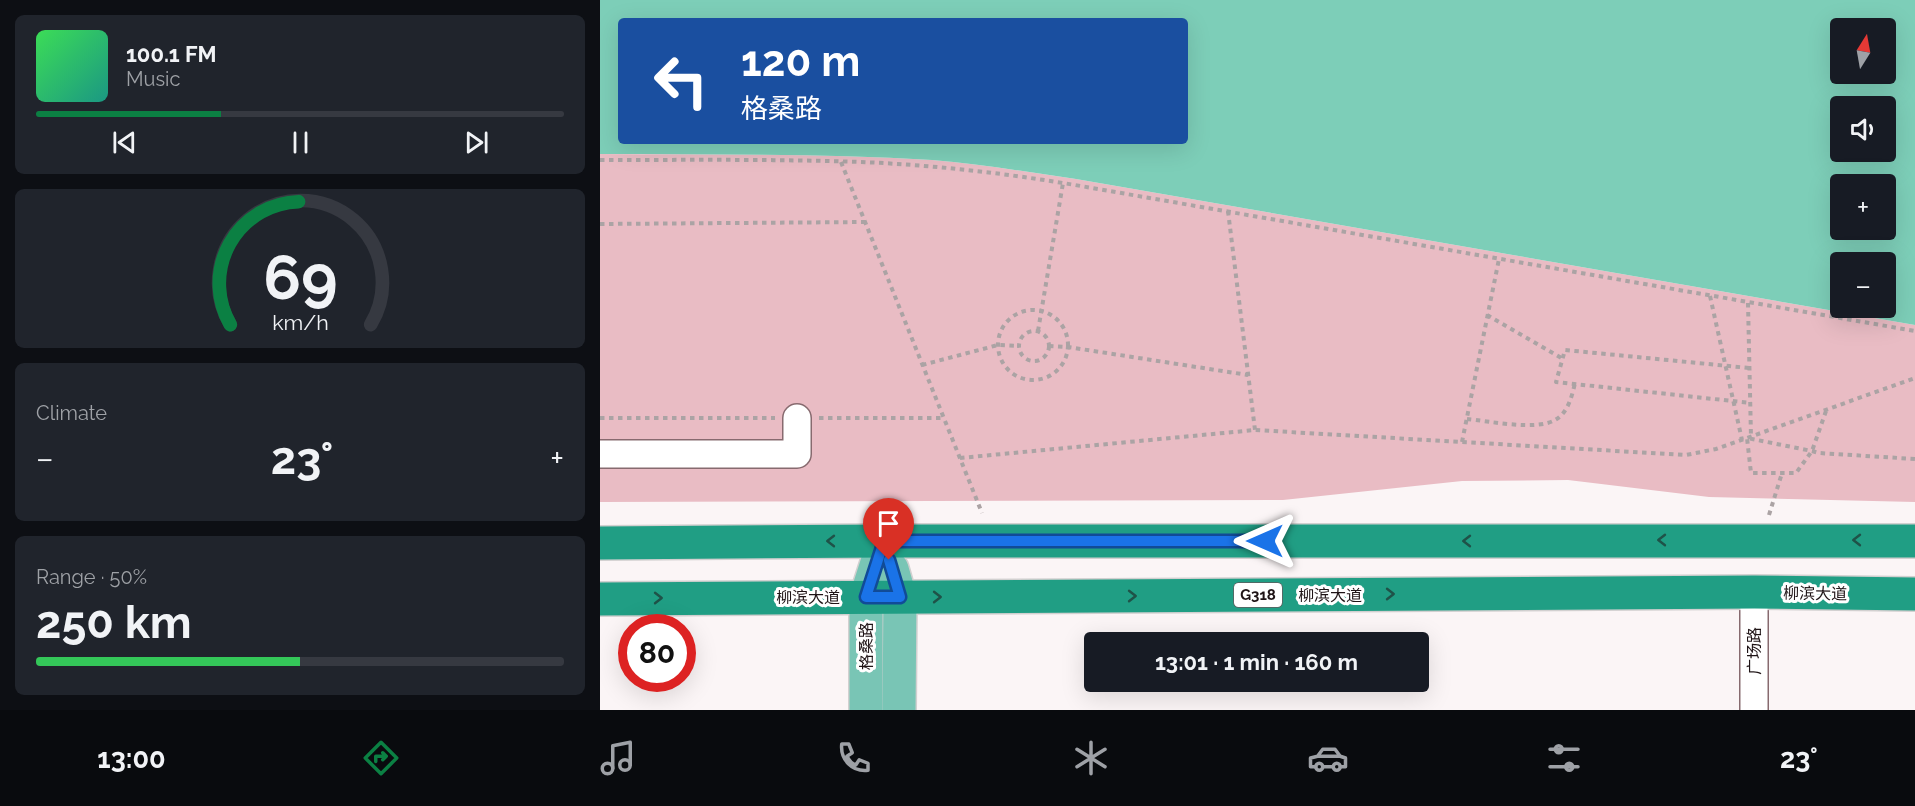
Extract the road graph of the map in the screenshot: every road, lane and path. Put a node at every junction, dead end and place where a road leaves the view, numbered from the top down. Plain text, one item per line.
1 (600, 160) edge
2 (841, 162) junction
3 (1063, 183) junction
4 (1228, 211) junction
5 (866, 222) junction
6 (600, 224) edge
7 (1499, 259) junction
8 (1710, 296) junction
9 (1748, 302) junction
10 (1042, 311) junction
11 (1488, 315) junction
12 (1038, 331) junction
13 (1915, 332) edge
14 (999, 345) junction
15 (1019, 346) junction
16 (1049, 346) junction
17 (1068, 347) junction
18 (1563, 359) junction
19 (922, 365) junction
20 (1726, 366) junction
21 (1749, 368) junction
22 (1248, 375) junction
23 (1915, 378) edge
24 (1575, 383) junction
25 (1733, 401) junction
26 (1750, 403) junction
27 (1826, 410) junction
28 (797, 418) dead end
29 (1467, 419) junction
30 (1255, 430) junction
31 (1747, 438) junction
32 (1462, 442) junction
33 (1812, 451) junction
34 (600, 454) edge
35 (960, 458) junction
36 (1915, 459) edge
37 (1782, 473) junction
38 (982, 513) dead end
39 (1769, 515) dead end
40 (884, 541) junction
41 (1915, 541) edge
42 (600, 543) edge
43 (1754, 592) junction
44 (1915, 594) edge
45 (866, 597) junction
46 (900, 597) junction
47 (600, 599) edge
48 (866, 710) edge
49 (899, 710) edge
50 (1754, 710) edge

1 - 2 path
2 - 3 path
2 - 5 path
3 - 4 path
3 - 10 path
4 - 7 path
4 - 22 path
5 - 6 path
5 - 19 path
7 - 8 path
7 - 11 path
8 - 9 path
8 - 20 path
9 - 13 path
9 - 21 path
10 - 12 path
10 - 14 path
10 - 17 path
11 - 18 path
11 - 29 path
12 - 15 path
12 - 16 path
14 - 15 path
14 - 17 path
14 - 19 path
15 - 16 path
16 - 17 path
17 - 22 path
18 - 20 path
18 - 24 path
19 - 35 path
20 - 21 path
20 - 25 path
21 - 26 path
22 - 30 path
23 - 27 path
24 - 25 path
24 - 29 path
25 - 26 path
25 - 31 path
26 - 31 path
27 - 31 path
27 - 33 path
28 - 34 street
29 - 32 path
30 - 32 path
30 - 35 path
31 - 32 path
31 - 33 path
31 - 37 path
33 - 36 path
33 - 37 path
35 - 38 path
37 - 39 path
41 -> 40 highway
40 -> 42 highway
40 - 45 main road, 格桑路
40 - 46 main road, 格桑路
43 - 44 highway, 柳滨大道 / G318
46 -> 43 highway, 柳滨大道 / G318
43 - 50 street, 广场路
45 - 46 highway, 柳滨大道 / G318
47 -> 45 highway, 柳滨大道 / G318
45 - 48 main road, 格桑路
46 - 49 main road, 格桑路

